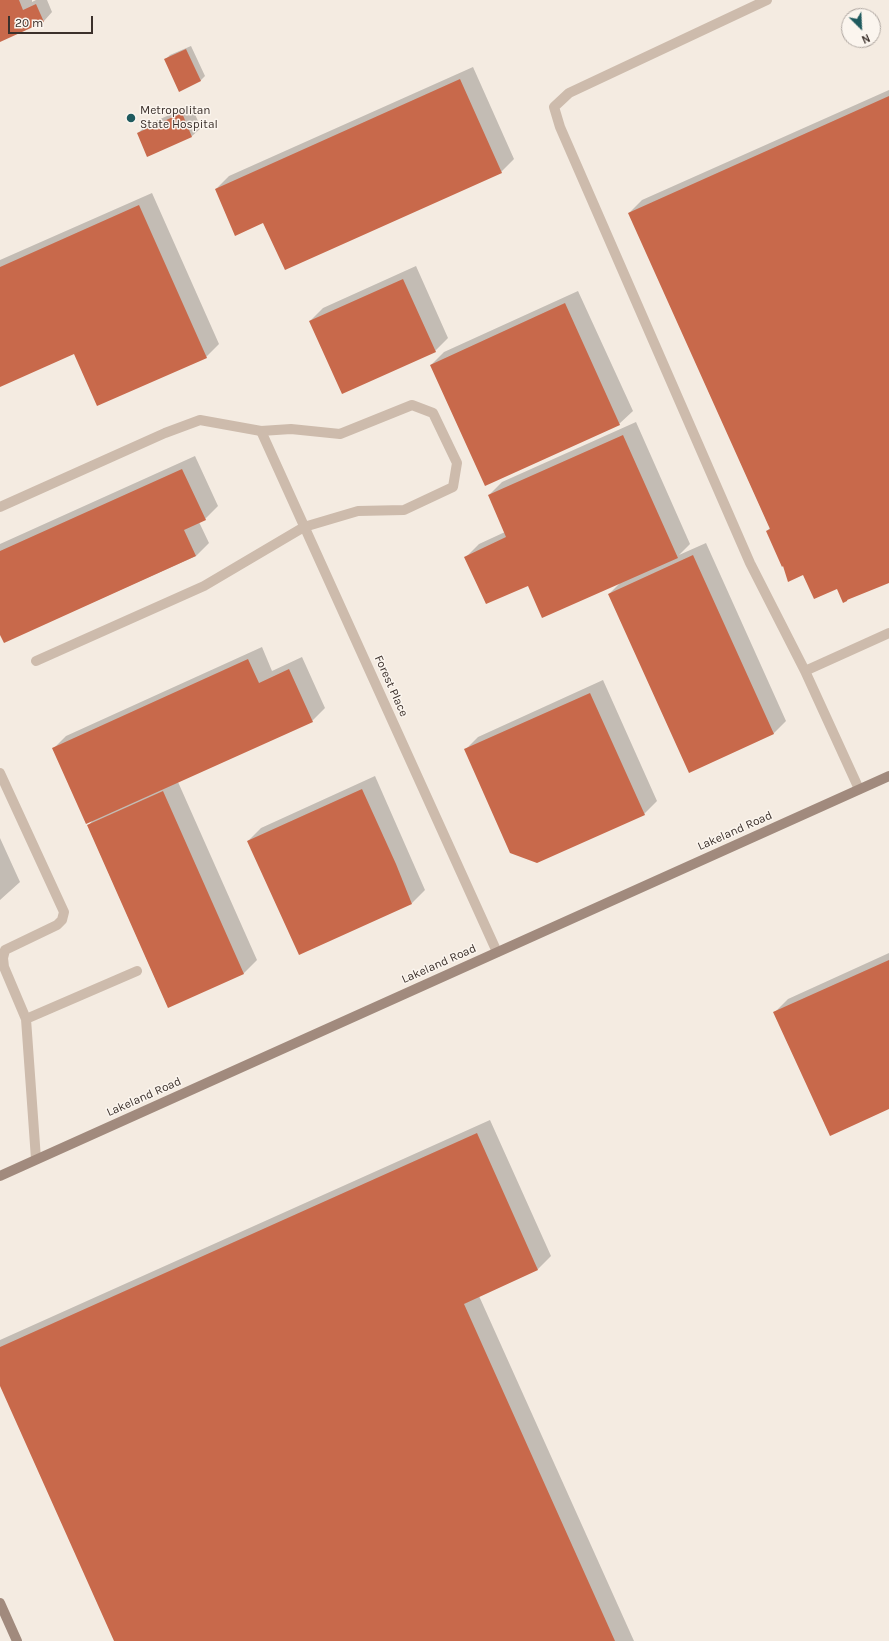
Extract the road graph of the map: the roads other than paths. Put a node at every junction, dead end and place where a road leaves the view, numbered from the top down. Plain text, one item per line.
1 (766, 0) edge
2 (261, 431) junction
3 (0, 507) edge
4 (304, 527) junction
5 (889, 633) edge
6 (36, 661) dead end
7 (804, 671) junction
8 (0, 773) edge
9 (889, 776) edge
10 (859, 790) junction
11 (497, 952) junction
12 (137, 972) dead end
13 (26, 1018) junction
14 (36, 1159) junction
15 (0, 1176) edge
16 (0, 1603) edge
17 (17, 1641) edge

1 - 7 street
2 - 3 street
2 - 4 street, Forest Place
2 - 4 street
4 - 6 street
4 - 11 street, Forest Place
5 - 7 street
7 - 10 street
8 - 13 street
9 - 10 street, Lakeland Road
10 - 11 street, Lakeland Road
11 - 14 street, Lakeland Road
12 - 13 street
13 - 14 street
14 - 15 street, Lakeland Road
16 - 17 street

